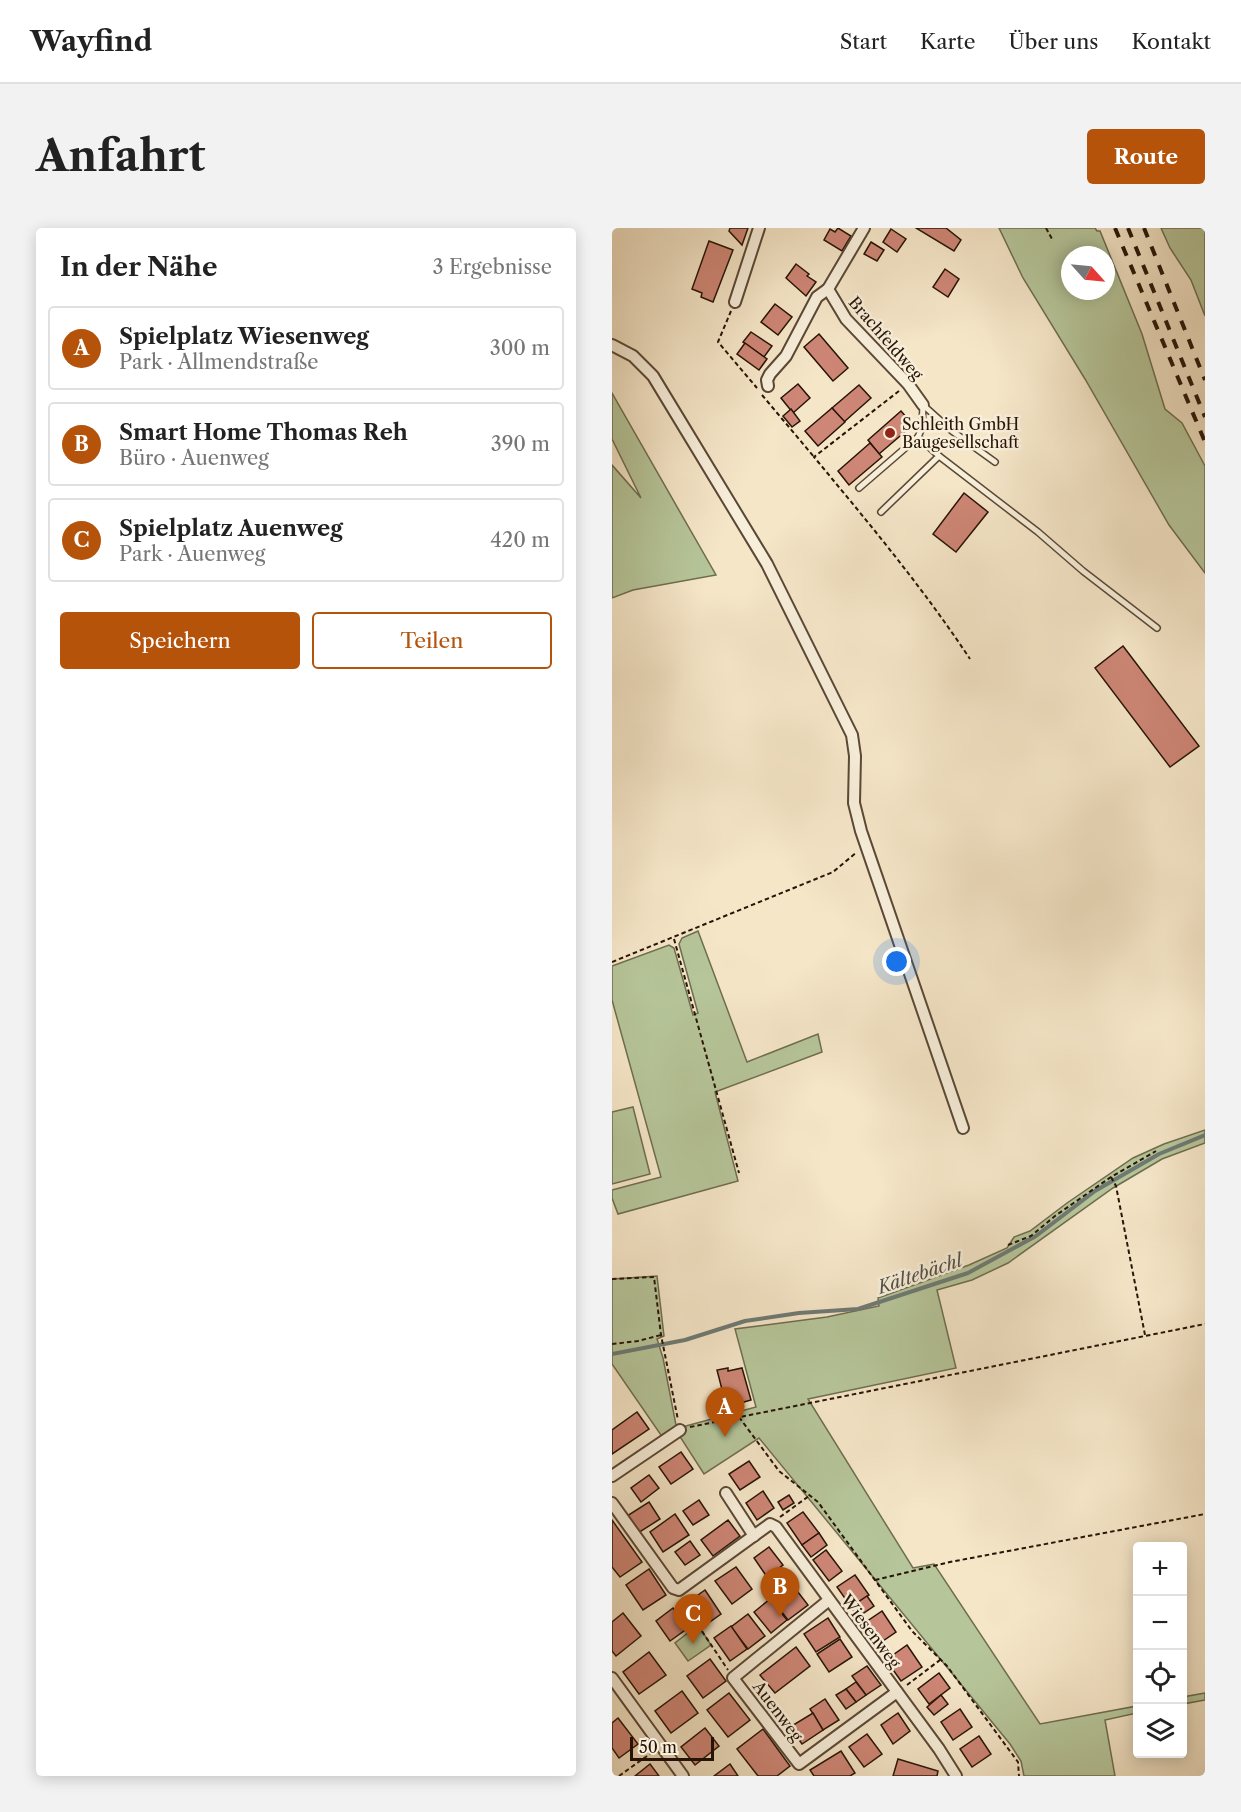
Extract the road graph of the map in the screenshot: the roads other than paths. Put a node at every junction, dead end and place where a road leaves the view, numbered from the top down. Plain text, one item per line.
1 (759, 228) edge
2 (864, 228) edge
3 (828, 289) junction
4 (735, 302) dead end
5 (612, 345) edge
6 (768, 386) dead end
7 (924, 405) junction
8 (918, 437) junction
9 (939, 456) junction
10 (995, 462) dead end
11 (859, 488) dead end
12 (880, 512) dead end
13 (1157, 628) dead end
14 (963, 1128) dead end
15 (680, 1430) road end
16 (612, 1476) edge
17 (726, 1493) dead end
18 (612, 1503) edge
19 (753, 1536) junction
20 (829, 1600) junction
21 (612, 1678) edge
22 (897, 1692) junction
23 (683, 1776) edge
24 (956, 1776) edge

1 - 4 street
2 - 3 street, Brachfeldweg
3 - 6 street, Brachfeldweg
3 - 7 street, Brachfeldweg
5 - 14 street
7 - 8 lane
7 - 10 lane
8 - 9 lane
8 - 11 lane
9 - 12 lane
9 - 13 lane
15 - 16 street
17 - 19 street
18 - 19 street
19 - 20 street, Wiesenweg
20 - 22 street, Wiesenweg
20 - 22 street, Auenweg
21 - 23 street
22 - 24 street, Wiesenweg

